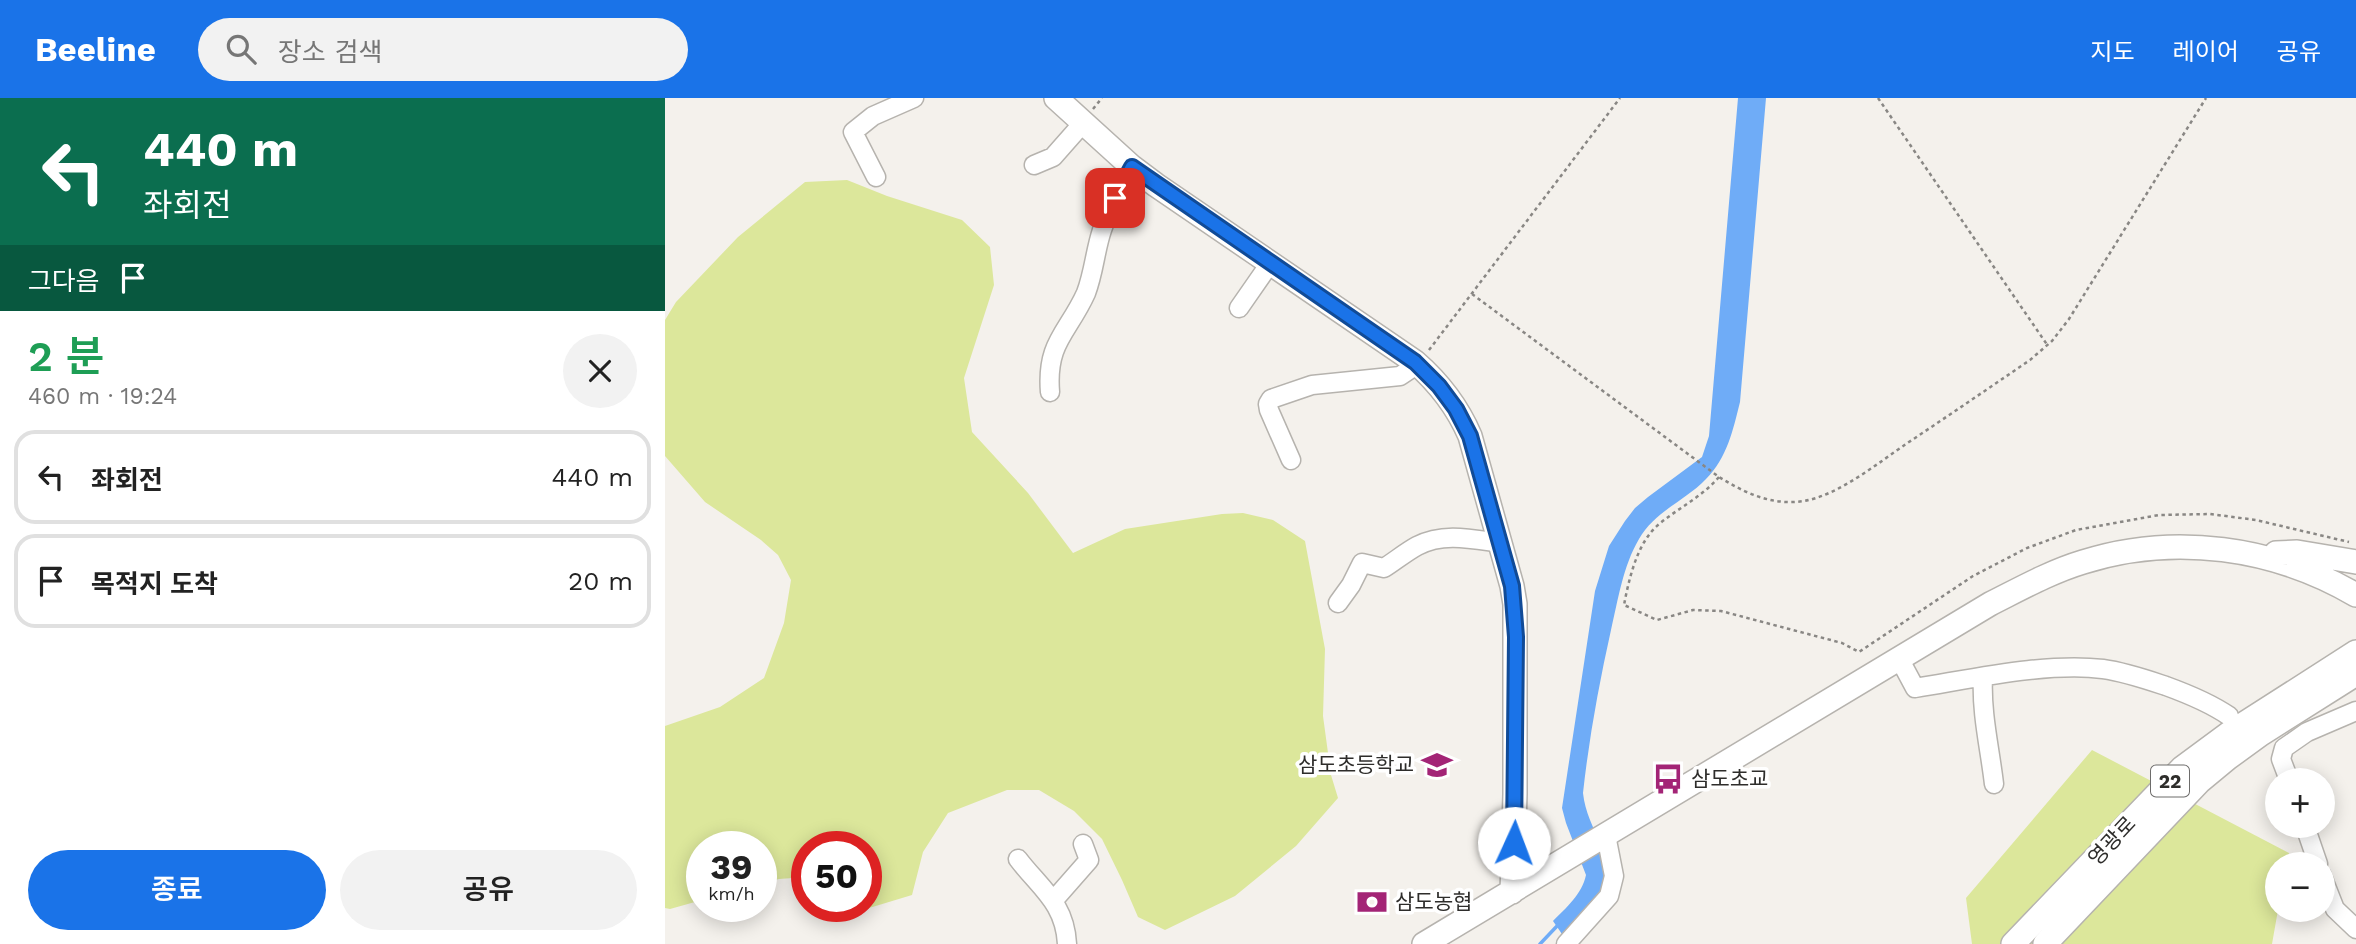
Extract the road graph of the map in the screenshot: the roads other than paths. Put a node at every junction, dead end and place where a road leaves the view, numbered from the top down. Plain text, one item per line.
1 (914, 98) edge
2 (1056, 98) edge
3 (1083, 122) junction
4 (1034, 165) dead end
5 (1132, 167) junction
6 (876, 177) dead end
7 (1271, 262) junction
8 (1239, 308) dead end
9 (1418, 364) junction
10 (1050, 392) dead end
11 (1291, 460) dead end
12 (1500, 543) junction
13 (2253, 555) junction
14 (2356, 562) edge
15 (2356, 595) edge
16 (1338, 603) dead end
17 (2356, 652) edge
18 (1900, 660) junction
19 (2356, 674) edge
20 (1983, 677) junction
21 (2356, 711) edge
22 (2229, 716) dead end
23 (2284, 768) edge
24 (1994, 785) dead end
25 (1606, 835) junction
26 (1083, 844) dead end
27 (1018, 859) dead end
28 (1512, 892) junction
29 (1052, 901) junction
30 (2335, 909) edge
31 (2356, 929) edge
32 (1067, 944) edge
33 (1424, 944) edge
34 (1566, 944) edge
35 (2013, 944) edge
36 (2045, 944) edge

1 - 6 street
2 - 3 main road
3 - 4 street
3 - 5 main road
5 - 7 main road
5 - 10 street
7 - 8 street
7 - 9 main road
9 - 11 street
9 - 12 main road
12 - 16 street
12 - 28 main road
13 - 14 main road
13 - 15 main road
13 - 18 main road
17 - 35 main road, 영광로 / 22
18 - 20 street
18 - 25 main road
19 - 36 main road, 영광로 / 22
20 - 22 street
20 - 24 street
21 - 23 street
25 - 28 main road
25 - 34 street
26 - 29 street
27 - 29 street
28 - 33 main road
29 - 32 street
30 - 31 street

